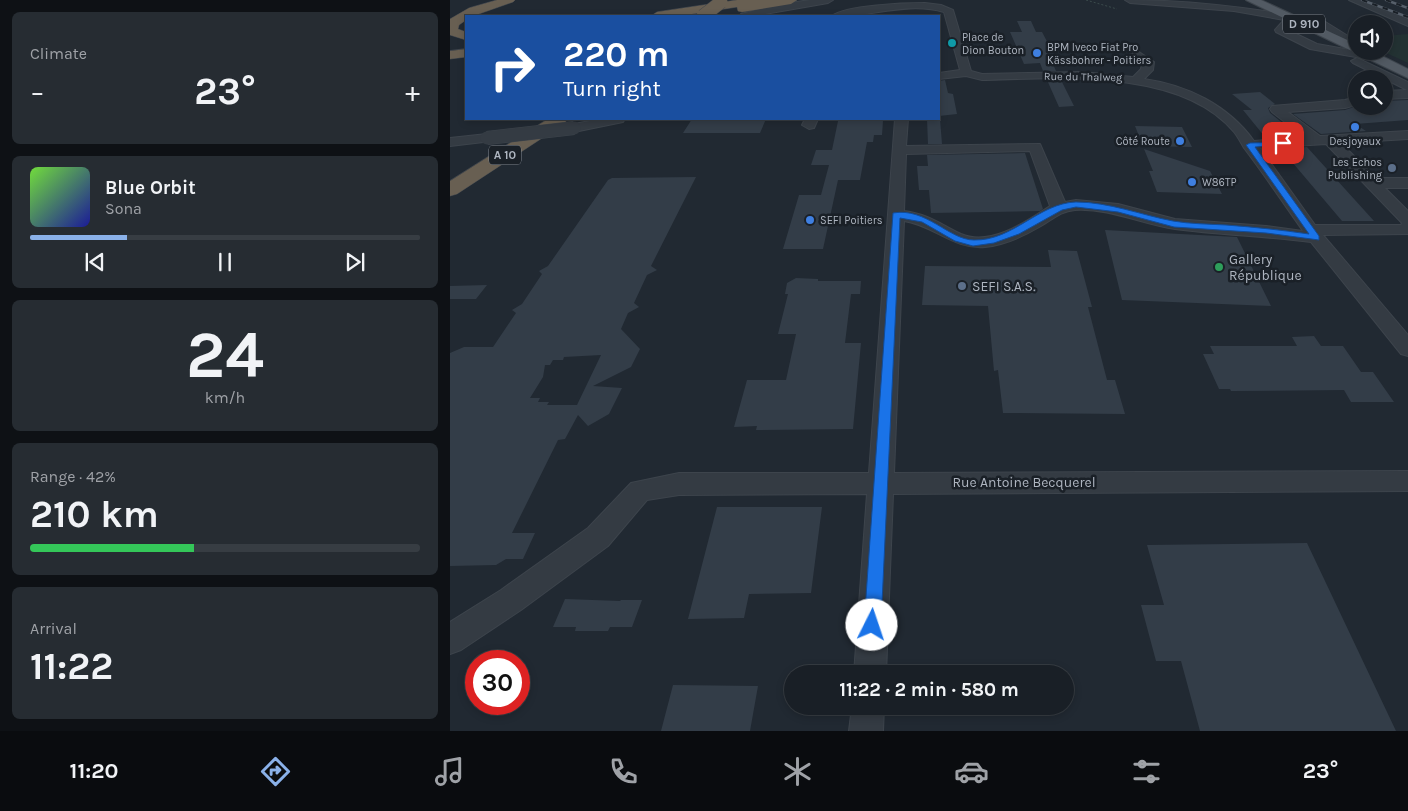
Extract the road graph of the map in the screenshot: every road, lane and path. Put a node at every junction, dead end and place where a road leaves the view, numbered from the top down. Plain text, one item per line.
1 (498, 0) edge
2 (509, 0) edge
3 (760, 0) edge
4 (768, 0) edge
5 (791, 0) edge
6 (828, 0) edge
7 (868, 0) edge
8 (893, 0) edge
9 (1086, 0) edge
10 (1130, 0) edge
11 (1252, 0) edge
12 (1354, 0) edge
13 (1268, 3) edge
14 (704, 7) edge
15 (1117, 9) dead end
16 (861, 10) junction
17 (1290, 12) junction
18 (462, 13) edge
19 (664, 15) edge
20 (673, 15) edge
21 (685, 15) edge
22 (748, 15) edge
23 (842, 15) edge
24 (1319, 20) dead end
25 (1408, 23) edge
26 (465, 38) edge
27 (465, 38) edge
28 (1348, 41) edge
29 (450, 42) edge
30 (1348, 44) edge
31 (1348, 44) edge
32 (465, 49) edge
33 (1348, 50) edge
34 (450, 51) edge
35 (1133, 51) dead end
36 (465, 53) edge
37 (450, 55) edge
38 (1373, 60) edge
39 (1379, 60) edge
40 (1383, 60) edge
41 (1408, 70) edge
42 (966, 73) junction
43 (1408, 74) edge
44 (940, 76) edge
45 (1137, 79) junction
46 (1408, 87) edge
47 (1408, 94) edge
48 (1393, 95) edge
49 (1348, 103) edge
50 (1230, 105) dead end
51 (1214, 108) junction
52 (539, 120) edge
53 (605, 120) edge
54 (901, 120) edge
55 (567, 123) edge
56 (1408, 135) edge
57 (1323, 141) junction
58 (450, 142) edge
59 (1250, 145) junction
60 (900, 150) junction
61 (450, 176) edge
62 (1372, 183) junction
63 (1408, 183) edge
64 (450, 190) edge
65 (1059, 208) junction
66 (896, 215) junction
67 (1408, 220) edge
68 (1408, 227) edge
69 (1313, 234) junction
70 (1408, 349) edge
71 (1408, 481) edge
72 (881, 482) junction
73 (450, 639) edge
74 (871, 665) edge
75 (867, 715) edge
76 (866, 731) edge

1 - 18 highway
2 - 18 highway
3 - 19 highway
4 - 20 highway
5 - 14 highway
6 - 22 street
7 - 16 street
8 - 16 street
8 - 42 street
9 - 15 path
10 - 17 street
11 - 17 main road, D 910
12 - 25 street
13 - 17 street
13 - 31 main road, D 910
14 - 21 highway
16 - 23 street
17 - 30 main road, D 910
17 - 33 street
18 - 26 highway
24 - 28 street
27 - 29 highway
32 - 34 highway
35 - 45 street
36 - 37 highway
38 - 46 street
39 - 43 main road, D 910
40 - 41 main road, D 910
42 - 44 street
42 - 45 street, Rue du Thalweg
45 - 51 street, Rue du Thalweg
47 - 48 street
49 - 57 street
50 - 51 street
51 - 59 street, Rue du Thalweg
52 - 61 highway, A 10
53 - 55 street
54 - 60 street
55 - 58 street, bridge
55 - 64 highway, A 10
56 - 57 street
57 - 59 street
57 - 62 street
59 - 69 street, Rue du Thalweg
60 - 65 street
60 - 66 street
62 - 63 street
62 - 67 street
65 - 66 street
65 - 69 street
66 - 72 street
68 - 69 street
69 - 70 street, Rue du Thalweg
71 - 72 street, Rue Antoine Becquerel
72 - 73 street, Rue Antoine Becquerel
72 - 74 street
75 - 76 street

